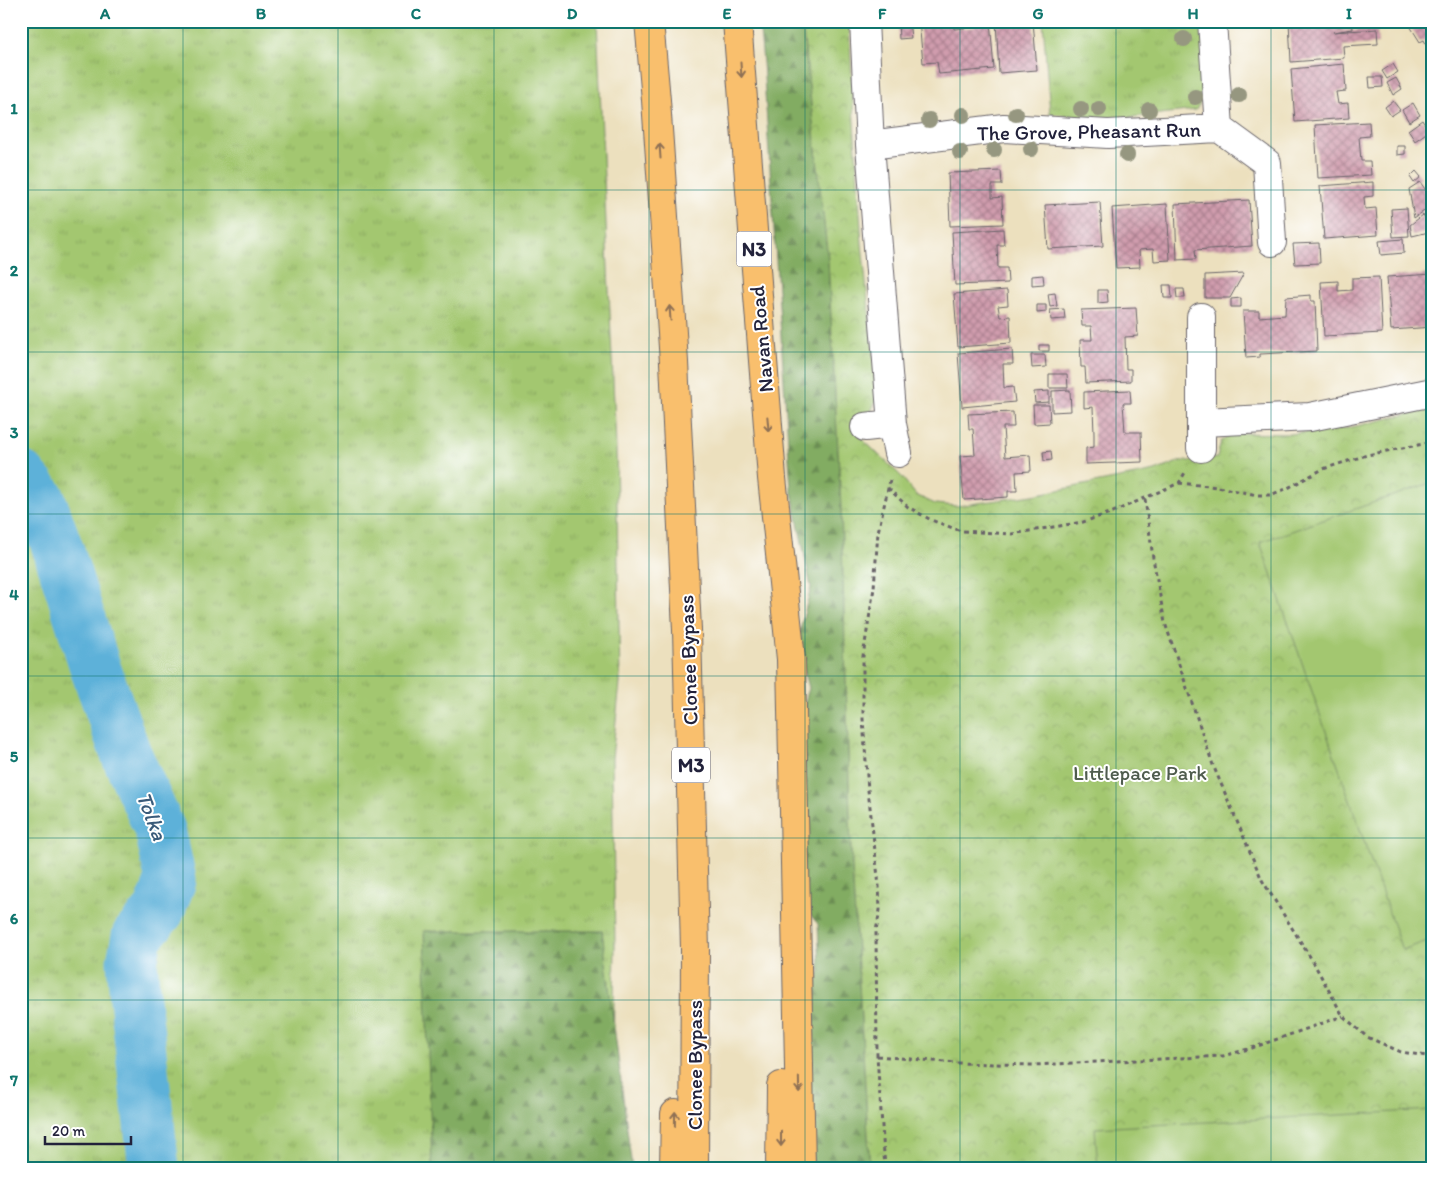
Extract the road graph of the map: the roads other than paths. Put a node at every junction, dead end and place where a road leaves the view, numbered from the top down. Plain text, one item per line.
1 (648, 21) edge
2 (737, 21) edge
3 (864, 21) edge
4 (1212, 21) edge
5 (1219, 128) junction
6 (870, 144) junction
7 (1272, 242) dead end
8 (1201, 317) dead end
9 (674, 362) junction
10 (1433, 392) edge
11 (892, 424) junction
12 (865, 427) dead end
13 (898, 453) road end
14 (772, 478) junction
15 (674, 1168) edge
16 (694, 1168) edge
17 (780, 1168) edge
18 (801, 1168) edge

9 -> 1 highway
2 -> 14 highway, Navan Road / N3
3 - 6 street
4 - 5 street, The Grove, Pheasant Run
5 - 6 street, The Grove, Pheasant Run
5 - 7 street, The Grove, Pheasant Run
6 - 11 street
8 - 10 street
15 -> 9 highway
9 - 16 highway, Clonee Bypass / M3
11 - 12 street
11 - 13 street
14 -> 17 highway
14 -> 18 highway

